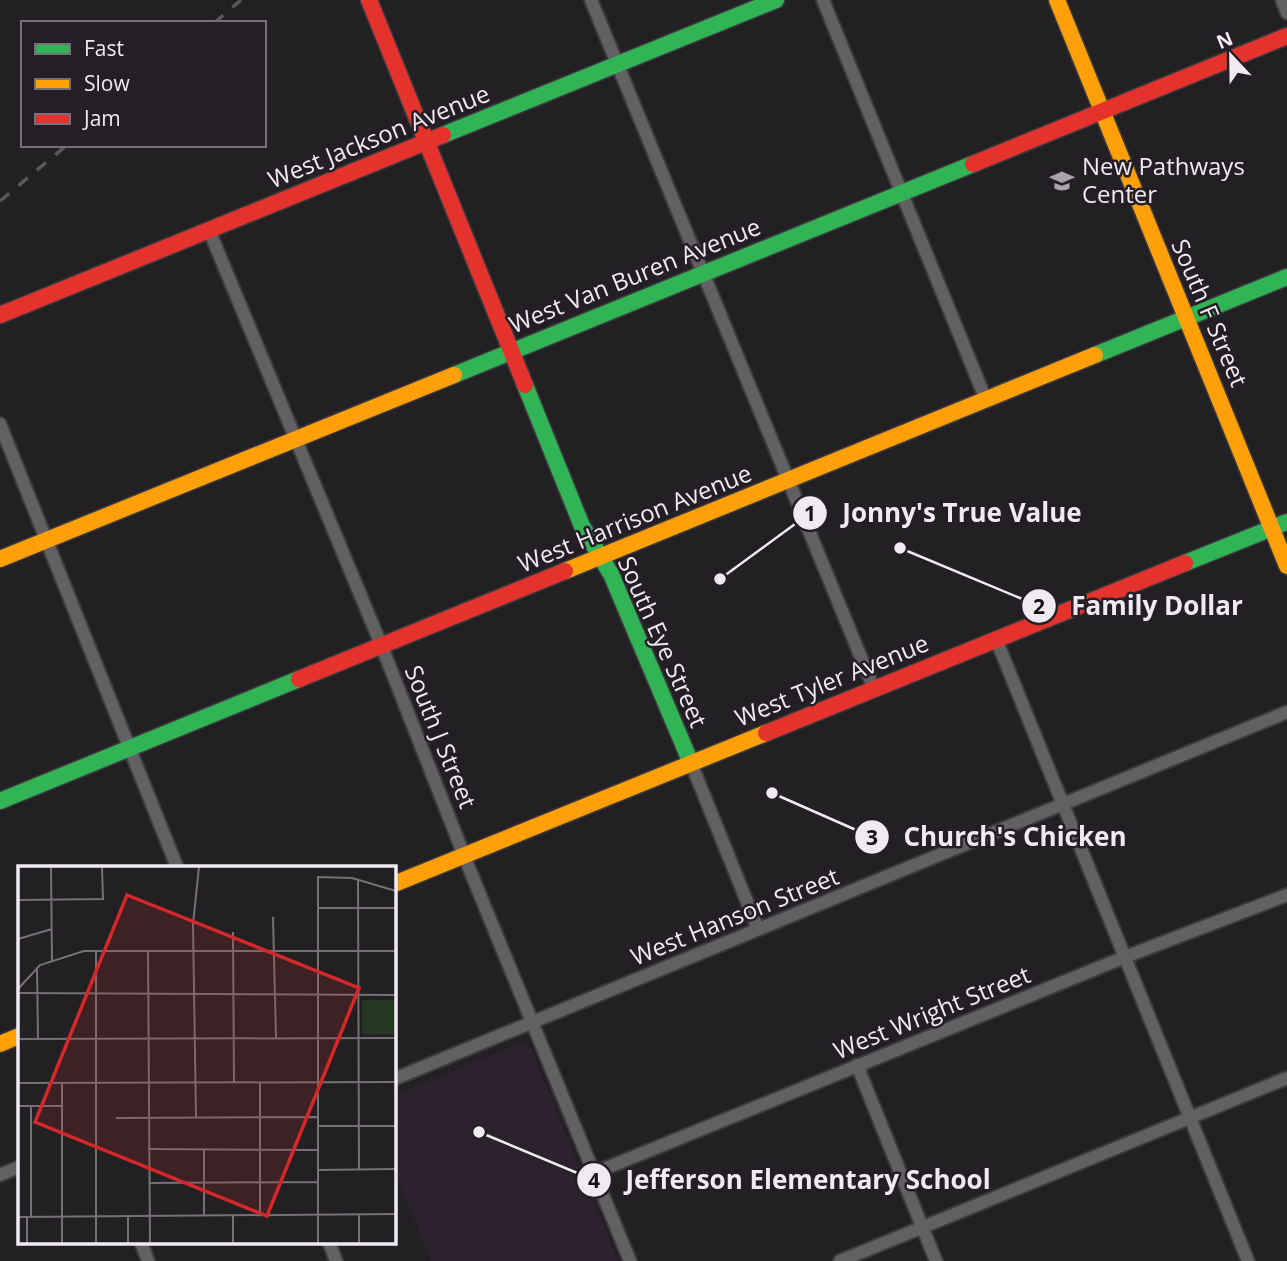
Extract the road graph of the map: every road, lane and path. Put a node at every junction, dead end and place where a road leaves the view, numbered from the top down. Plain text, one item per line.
1 (369, 0) edge
2 (591, 0) edge
3 (776, 0) edge
4 (823, 0) edge
5 (1057, 0) edge
6 (1282, 0) edge
7 (1287, 13) edge
8 (1287, 36) edge
9 (618, 64) junction
10 (1100, 110) junction
11 (425, 143) junction
12 (901, 192) junction
13 (209, 230) junction
14 (703, 273) junction
15 (1287, 277) edge
16 (0, 315) edge
17 (1186, 318) junction
18 (511, 351) junction
19 (986, 400) junction
20 (0, 424) edge
21 (295, 439) junction
22 (787, 481) junction
23 (1280, 525) edge
24 (46, 540) junction
25 (600, 558) junction
26 (0, 559) edge
27 (1287, 566) edge
28 (996, 639) junction
29 (382, 647) junction
30 (874, 689) junction
31 (1287, 712) edge
32 (129, 749) junction
33 (691, 763) junction
34 (0, 801) edge
35 (1065, 804) junction
36 (465, 855) junction
37 (177, 866) edge
38 (396, 883) edge
39 (1287, 895) edge
40 (758, 929) junction
41 (1125, 957) junction
42 (532, 1023) junction
43 (18, 1036) edge
44 (0, 1044) edge
45 (857, 1065) junction
46 (396, 1078) edge
47 (1287, 1078) edge
48 (1191, 1119) junction
49 (18, 1167) edge
50 (594, 1173) junction
51 (0, 1175) edge
52 (922, 1227) junction
53 (142, 1244) edge
54 (330, 1244) edge
55 (148, 1261) edge
56 (337, 1261) edge
57 (630, 1261) edge
58 (840, 1261) edge
59 (936, 1261) edge
60 (1248, 1261) edge

1 - 11 street, South Eye Street
2 - 9 street
3 - 9 street, West Jackson Avenue
4 - 12 street
5 - 10 street, South F Street
6 - 7 street
8 - 10 street, West Van Buren Avenue
9 - 11 street, West Jackson Avenue
9 - 14 street
10 - 12 street, West Van Buren Avenue
10 - 17 street, South F Street
11 - 13 street, West Jackson Avenue
11 - 18 street, South Eye Street
12 - 14 street, West Van Buren Avenue
12 - 19 street
13 - 16 street, West Jackson Avenue
13 - 21 street, South J Street
14 - 18 street, West Van Buren Avenue
14 - 22 street
15 - 17 street, West Harrison Avenue
17 - 19 street, West Harrison Avenue
17 - 23 street, South F Street
18 - 21 street, West Van Buren Avenue
18 - 25 street, South Eye Street
19 - 22 street, West Harrison Avenue
20 - 24 street
21 - 24 street, West Van Buren Avenue
21 - 29 street, South J Street
22 - 25 street, West Harrison Avenue
22 - 30 street
23 - 27 street, South F Street
23 - 28 street, West Tyler Avenue
24 - 26 street, West Van Buren Avenue
24 - 32 street
25 - 29 street, West Harrison Avenue
25 - 33 street, South Eye Street
28 - 30 street, West Tyler Avenue
28 - 35 street
29 - 32 street, West Harrison Avenue
29 - 36 street, South J Street
30 - 33 street, West Tyler Avenue
31 - 35 street, West Hanson Street
32 - 34 street, West Harrison Avenue
32 - 37 street
33 - 36 street, West Tyler Avenue
33 - 40 street, South Eye Street
35 - 40 street, West Hanson Street
35 - 41 street
36 - 38 street, West Tyler Avenue
36 - 42 street, South J Street
39 - 41 street, West Wright Street
40 - 42 street, West Hanson Street
41 - 45 street, West Wright Street
41 - 48 street
42 - 46 street, West Hanson Street
42 - 50 street, South J Street
43 - 44 street
45 - 50 street, West Wright Street
45 - 52 street
47 - 48 street
48 - 52 street
48 - 60 street
49 - 51 street
50 - 57 street, South J Street
52 - 58 street
52 - 59 street
53 - 55 street
54 - 56 street

